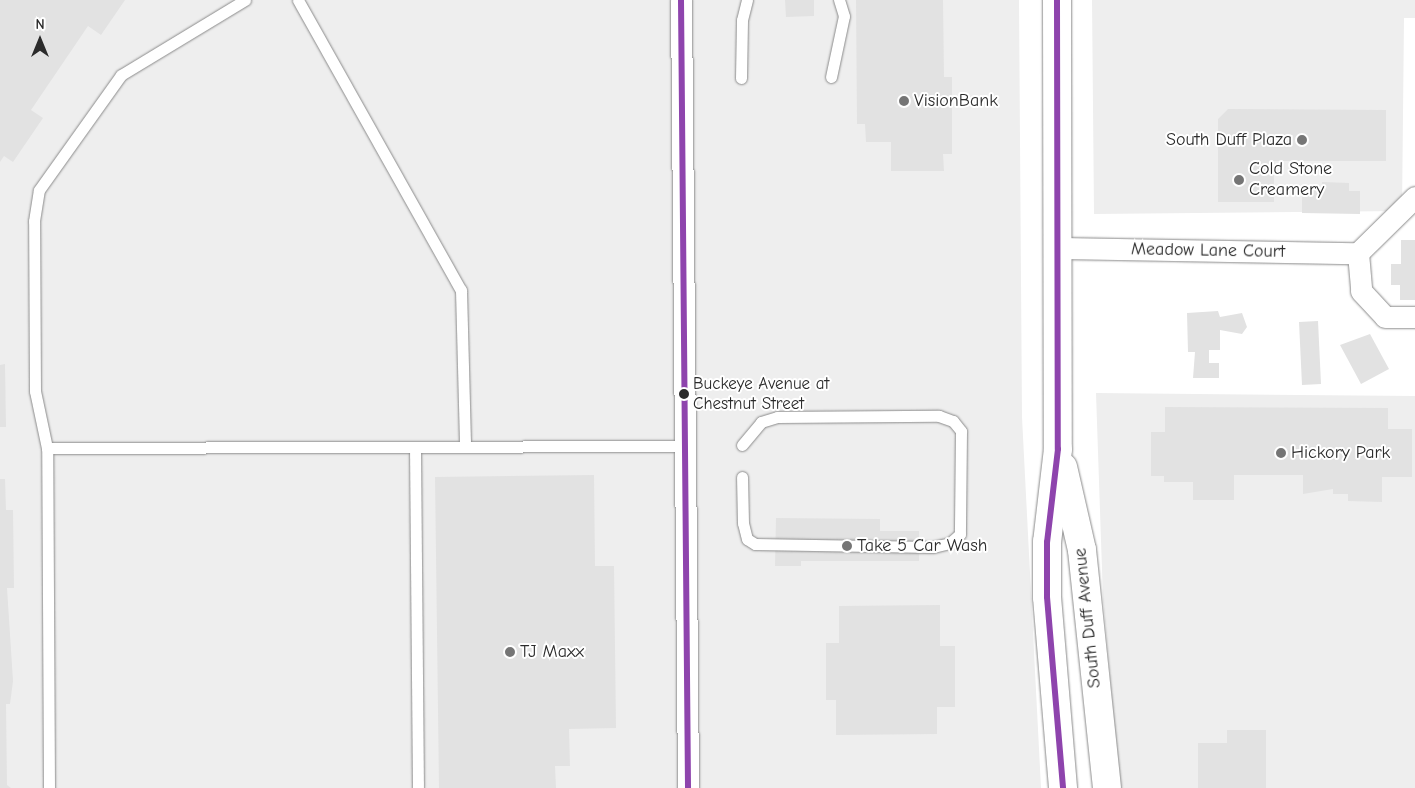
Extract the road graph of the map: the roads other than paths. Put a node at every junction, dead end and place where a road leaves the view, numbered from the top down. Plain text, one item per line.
1 (245, 0) edge
2 (298, 0) edge
3 (681, 0) edge
4 (748, 0) edge
5 (839, 0) edge
6 (1057, 0) edge
7 (831, 77) dead end
8 (742, 78) dead end
9 (1415, 197) edge
10 (1058, 248) junction
11 (1358, 253) junction
12 (1415, 317) edge
13 (742, 445) dead end
14 (685, 446) junction
15 (414, 447) junction
16 (465, 447) junction
17 (47, 448) junction
18 (1058, 449) junction
19 (742, 477) dead end
20 (49, 788) edge
21 (418, 788) edge
22 (688, 788) edge
23 (1063, 788) edge
24 (1107, 788) edge

1 - 17 lane
2 - 16 lane
3 - 14 street
4 - 8 lane
5 - 7 lane
6 - 10 main road, South Duff Avenue
9 - 11 street
10 - 11 street, Meadow Lane Court
10 - 18 main road, South Duff Avenue
11 - 12 street
13 - 19 lane
14 - 16 lane
14 - 22 street
15 - 16 lane
15 - 17 lane
15 - 21 lane
17 - 20 lane
18 - 23 main road, South Duff Avenue
18 - 24 main road, South Duff Avenue

